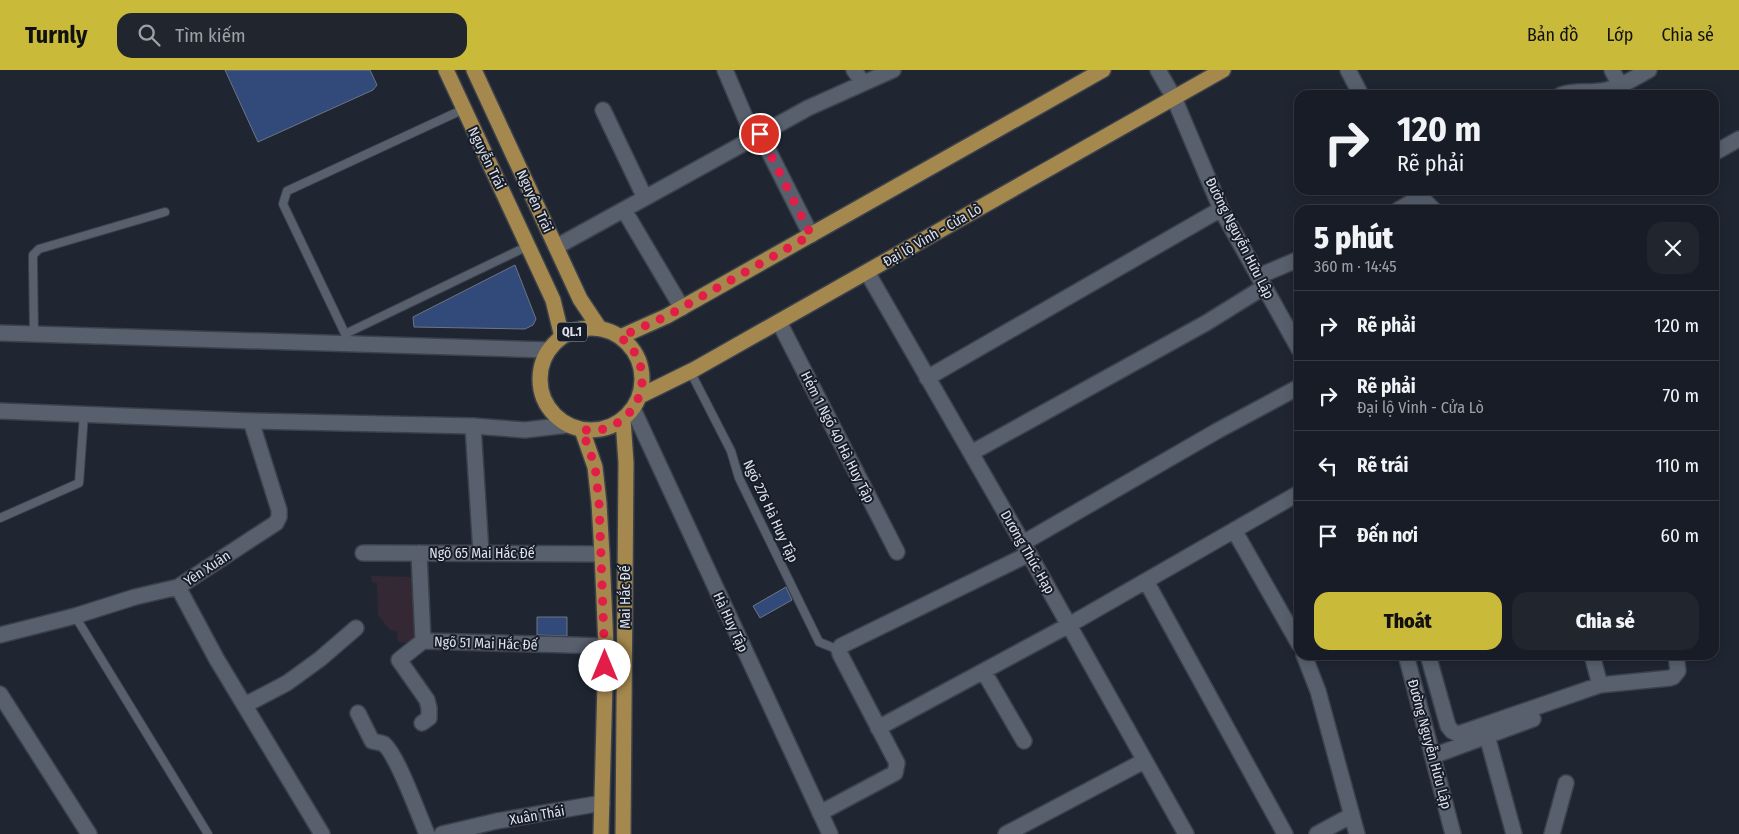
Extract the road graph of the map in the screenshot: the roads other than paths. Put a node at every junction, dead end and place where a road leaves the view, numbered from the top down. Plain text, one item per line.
1 (446, 70) edge
2 (474, 70) edge
3 (725, 70) edge
4 (854, 70) edge
5 (893, 70) edge
6 (1103, 70) edge
7 (1158, 70) edge
8 (1223, 70) edge
9 (1348, 70) edge
10 (1612, 70) edge
11 (1648, 70) edge
12 (863, 83) junction
13 (1358, 90) edge
14 (1623, 90) edge
15 (1174, 98) junction
16 (464, 109) junction
17 (603, 110) dead end
18 (757, 136) junction
19 (1739, 139) edge
20 (1719, 150) edge
21 (1415, 195) edge
22 (645, 198) junction
23 (1404, 205) edge
24 (1429, 205) edge
25 (1222, 209) junction
26 (624, 210) junction
27 (165, 212) dead end
28 (811, 235) junction
29 (529, 245) junction
30 (556, 247) junction
31 (1294, 262) edge
32 (867, 272) junction
33 (1262, 282) junction
34 (682, 308) junction
35 (778, 322) junction
36 (600, 329) junction
37 (0, 333) edge
38 (34, 334) junction
39 (562, 337) junction
40 (620, 337) junction
41 (348, 339) junction
42 (1294, 340) edge
43 (549, 350) junction
44 (690, 371) junction
45 (928, 378) junction
46 (1294, 390) edge
47 (632, 408) junction
48 (0, 411) edge
49 (84, 414) junction
50 (251, 420) junction
51 (473, 426) junction
52 (575, 427) junction
53 (971, 453) junction
54 (1294, 496) edge
55 (0, 518) edge
56 (1234, 530) junction
57 (1026, 549) junction
58 (897, 552) dead end
59 (363, 553) dead end
60 (419, 553) junction
61 (481, 553) junction
62 (602, 554) junction
63 (1146, 581) junction
64 (178, 586) junction
65 (75, 616) junction
66 (1069, 625) junction
67 (356, 628) dead end
68 (0, 635) edge
69 (1294, 635) edge
70 (423, 641) junction
71 (606, 646) junction
72 (839, 650) junction
73 (1306, 660) edge
74 (1407, 660) edge
75 (1429, 660) edge
76 (1593, 660) edge
77 (1677, 660) edge
78 (984, 672) junction
79 (1600, 685) junction
80 (0, 694) edge
81 (246, 705) junction
82 (1568, 706) dead end
83 (358, 714) dead end
84 (422, 723) dead end
85 (878, 728) junction
86 (1487, 736) junction
87 (1024, 741) dead end
88 (1433, 756) junction
89 (1144, 761) junction
90 (1566, 783) dead end
91 (602, 803) junction
92 (820, 813) junction
93 (1352, 815) junction
94 (89, 834) edge
95 (208, 834) edge
96 (322, 834) edge
97 (427, 834) edge
98 (442, 834) edge
99 (601, 834) edge
100 (623, 834) edge
101 (830, 834) edge
102 (1006, 834) edge
103 (1186, 834) edge
104 (1285, 834) edge
105 (1317, 834) edge
106 (1357, 834) edge
107 (1453, 834) edge
108 (1514, 834) edge
109 (1552, 834) edge

1 - 16 main road, Nguyễn Trãi / QL.1
2 - 30 main road, Nguyên Trãi / QL.1
3 - 18 street
4 - 12 street
5 - 12 street
6 - 28 main road
7 - 15 street, Đường Nguyễn Hữu Lập
8 - 15 main road, Đại lộ Vinh - Cửa Lò
9 - 13 street
10 - 14 street
11 - 14 street
12 - 18 street
15 - 25 street, Đường Nguyễn Hữu Lập
15 - 32 main road, Đại lộ Vinh - Cửa Lò
16 - 29 main road, Nguyễn Trãi / QL.1
16 - 41 lane
17 - 22 street
18 - 22 street
18 - 28 street
19 - 20 street
21 - 23 street
21 - 24 street
22 - 26 street
25 - 33 street, Đường Nguyễn Hữu Lập
25 - 45 street
26 - 30 street
26 - 34 street
27 - 38 lane
28 - 34 main road
29 - 39 main road, QL.1
29 - 41 lane
30 - 36 main road, Nguyên Trãi / QL.1
31 - 33 street
32 - 35 main road, Đại lộ Vinh - Cửa Lò
32 - 45 street, Dương Thúc Hạp
33 - 42 street, Đường Nguyễn Hữu Lập
33 - 53 street
34 - 40 main road
35 - 44 main road, Đại lộ Vinh - Cửa Lò
35 - 58 street, Hẻm 1 Ngõ 40 Hà Huy Tập
36 - 39 main road, QL.1
36 - 40 main road, QL.1
37 - 38 street
38 - 41 street
39 - 43 main road, QL.1
40 - 47 main road, QL.1
41 - 43 street
43 - 52 main road, QL.1
44 - 47 main road, Đại lộ Vinh - Cửa Lò
44 - 72 lane, Ngõ 276 Hà Huy Tập
45 - 53 street, Dương Thúc Hạp
46 - 57 street
47 - 52 main road
47 - 92 street, Hà Huy Tập
47 - 100 main road, Mai Hắc Đế / QL.1
48 - 49 street
49 - 50 street
49 - 55 lane
50 - 51 street
50 - 64 street, Yên Xuân
51 - 52 street
51 - 61 street
52 - 62 main road, Mai Hắc Đế / QL.1
53 - 57 street, Dương Thúc Hạp
54 - 56 street
56 - 63 street
56 - 69 street
57 - 66 street, Dương Thúc Hạp
57 - 72 street
59 - 60 street, Ngõ 65 Mai Hắc Đế
60 - 61 street, Ngõ 65 Mai Hắc Đế
60 - 70 street, Ngõ 51 Mai Hắc Đế
61 - 62 street, Ngõ 65 Mai Hắc Đế
62 - 71 main road, Mai Hắc Đế / QL.1
63 - 66 street
63 - 104 street
64 - 65 street, Yên Xuân
64 - 81 street
65 - 68 street, Yên Xuân
65 - 95 lane
66 - 78 street
66 - 89 street, Dương Thúc Hạp
67 - 81 street
70 - 71 street, Ngõ 51 Mai Hắc Đế
70 - 84 street
71 - 91 main road, Mai Hắc Đế / QL.1
72 - 85 street
73 - 93 street
74 - 88 street, Đường Nguyễn Hữu Lập
75 - 79 street
76 - 79 street
77 - 79 street
78 - 85 street
78 - 87 street
80 - 94 street
81 - 96 street
82 - 86 street
83 - 97 street
85 - 92 street
86 - 88 street
86 - 108 street
88 - 107 street, Đường Nguyễn Hữu Lập
89 - 102 street
89 - 103 street, Dương Thúc Hạp
90 - 109 street
91 - 98 street, Xuân Thái
91 - 99 main road, Mai Hắc Đế / QL.1
92 - 101 street, Hà Huy Tập
93 - 105 street
93 - 106 street

